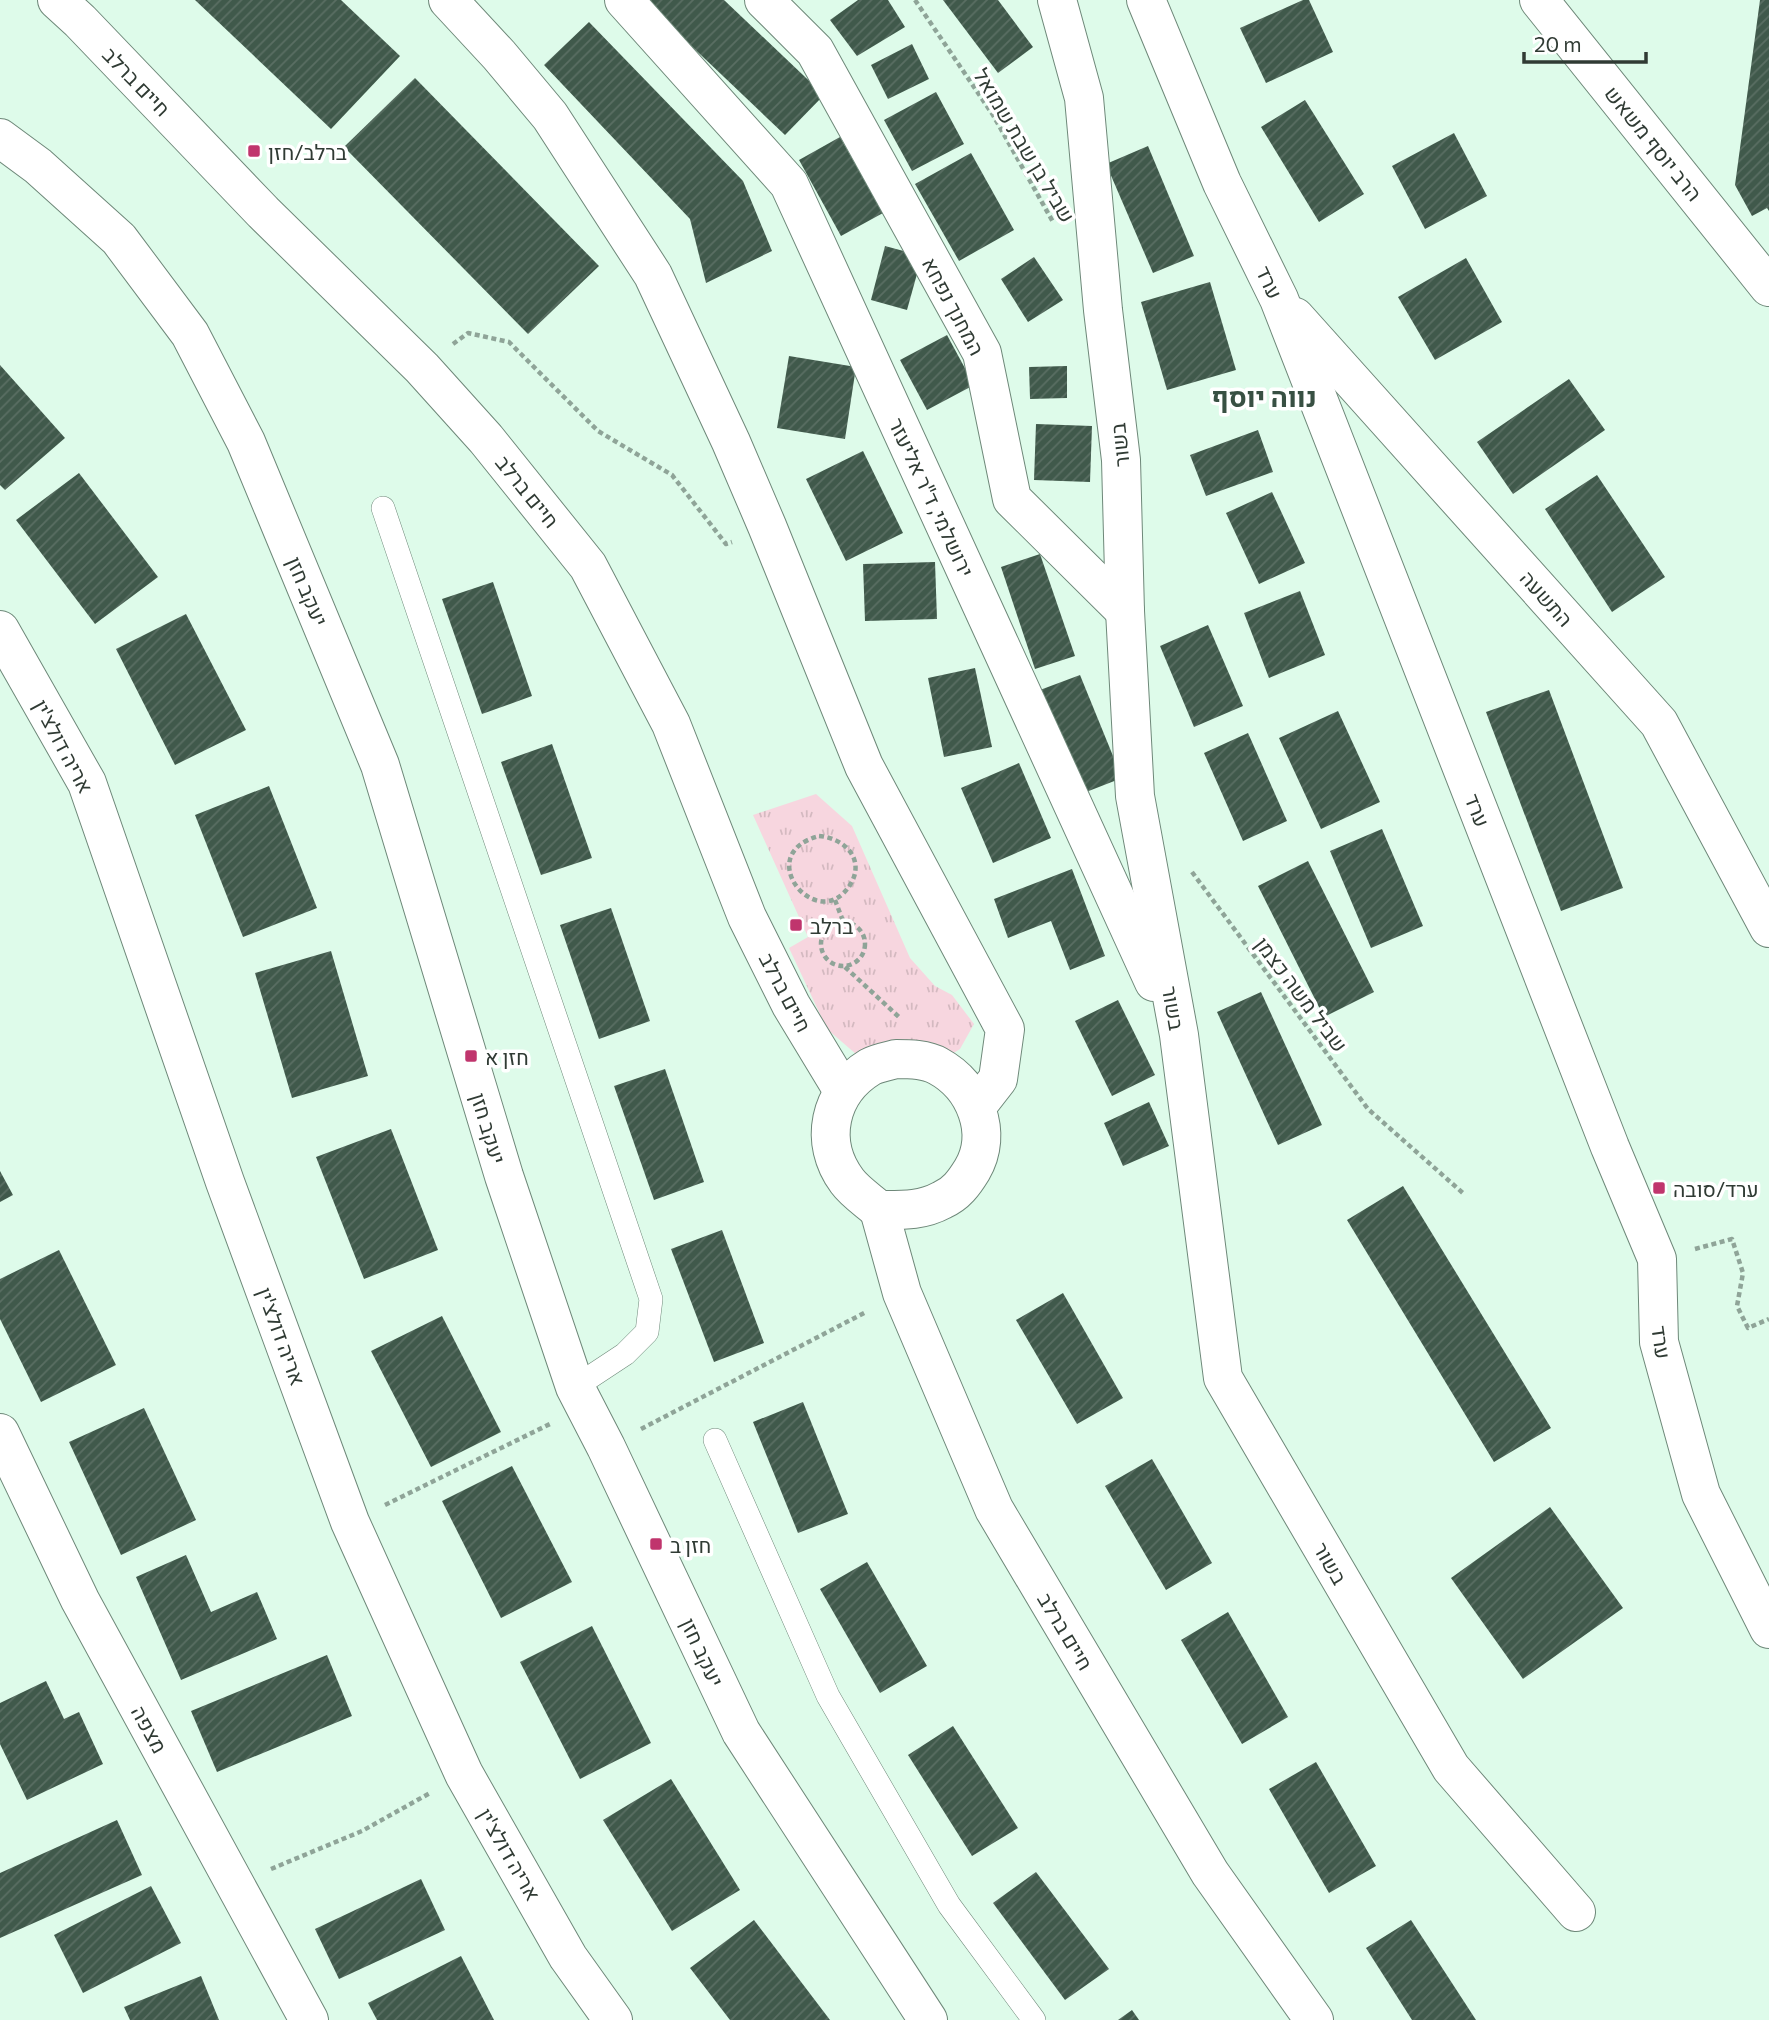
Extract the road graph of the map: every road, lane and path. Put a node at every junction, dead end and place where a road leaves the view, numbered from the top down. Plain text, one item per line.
1 (57, 0) edge
2 (448, 0) edge
3 (624, 0) edge
4 (764, 0) edge
5 (915, 0) edge
6 (1057, 0) edge
7 (1146, 0) edge
8 (1539, 0) edge
9 (0, 138) edge
10 (1058, 230) dead end
11 (1769, 287) edge
12 (1279, 299) junction
13 (468, 333) dead end
14 (383, 508) dead end
15 (726, 544) dead end
16 (1125, 611) junction
17 (0, 630) edge
18 (1185, 863) dead end
19 (835, 900) junction
20 (843, 921) junction
21 (1769, 928) edge
22 (845, 966) junction
23 (1179, 1035) junction
24 (936, 1064) junction
25 (844, 1091) junction
26 (977, 1106) junction
27 (1464, 1194) dead end
28 (880, 1210) junction
29 (1657, 1259) junction
30 (902, 1293) junction
31 (1769, 1319) edge
32 (580, 1397) junction
33 (0, 1433) edge
34 (715, 1440) dead end
35 (606, 1447) junction
36 (350, 1522) junction
37 (1769, 1629) edge
38 (464, 1774) junction
39 (235, 1884) junction
40 (1576, 1913) dead end
41 (309, 2020) edge
42 (613, 2020) edge
43 (928, 2020) edge
44 (1034, 2020) edge
45 (1314, 2020) edge

1 - 25 street, חיים ברלב
2 - 26 street
3 - 23 street, ירושלמי, ד"ר אליעזר
4 - 16 street, המחנך נפחא
5 - 10 path, שביל בן שבת שמואל
6 - 16 street, בשור
7 - 12 street, ערד
8 - 11 street, הרב יוסף משאש
9 - 32 street, יעקב חזן
12 - 21 street, התשעה
12 - 29 street, ערד
13 - 15 path
14 - 32 lane
16 - 23 street, בשור
17 - 36 street, אריה דולצ'ין
18 - 27 path, שביל משה כצמן
19 - 19 path
19 - 20 path
20 - 22 path
20 - 22 path
22 - 24 path
23 - 40 street, בשור
24 - 25 street
24 - 26 street
25 - 28 street
26 - 28 street
28 - 30 street, חיים ברלב
29 - 31 path
29 - 37 street, ערד
30 - 35 path
30 - 45 street, חיים ברלב
32 - 35 street, יעקב חזן
32 - 36 path
33 - 39 street, מצפה
34 - 44 lane
35 - 43 street, יעקב חזן
36 - 38 street, אריה דולצ'ין
38 - 39 path
38 - 42 street, אריה דולצ'ין
39 - 41 street, מצפה

